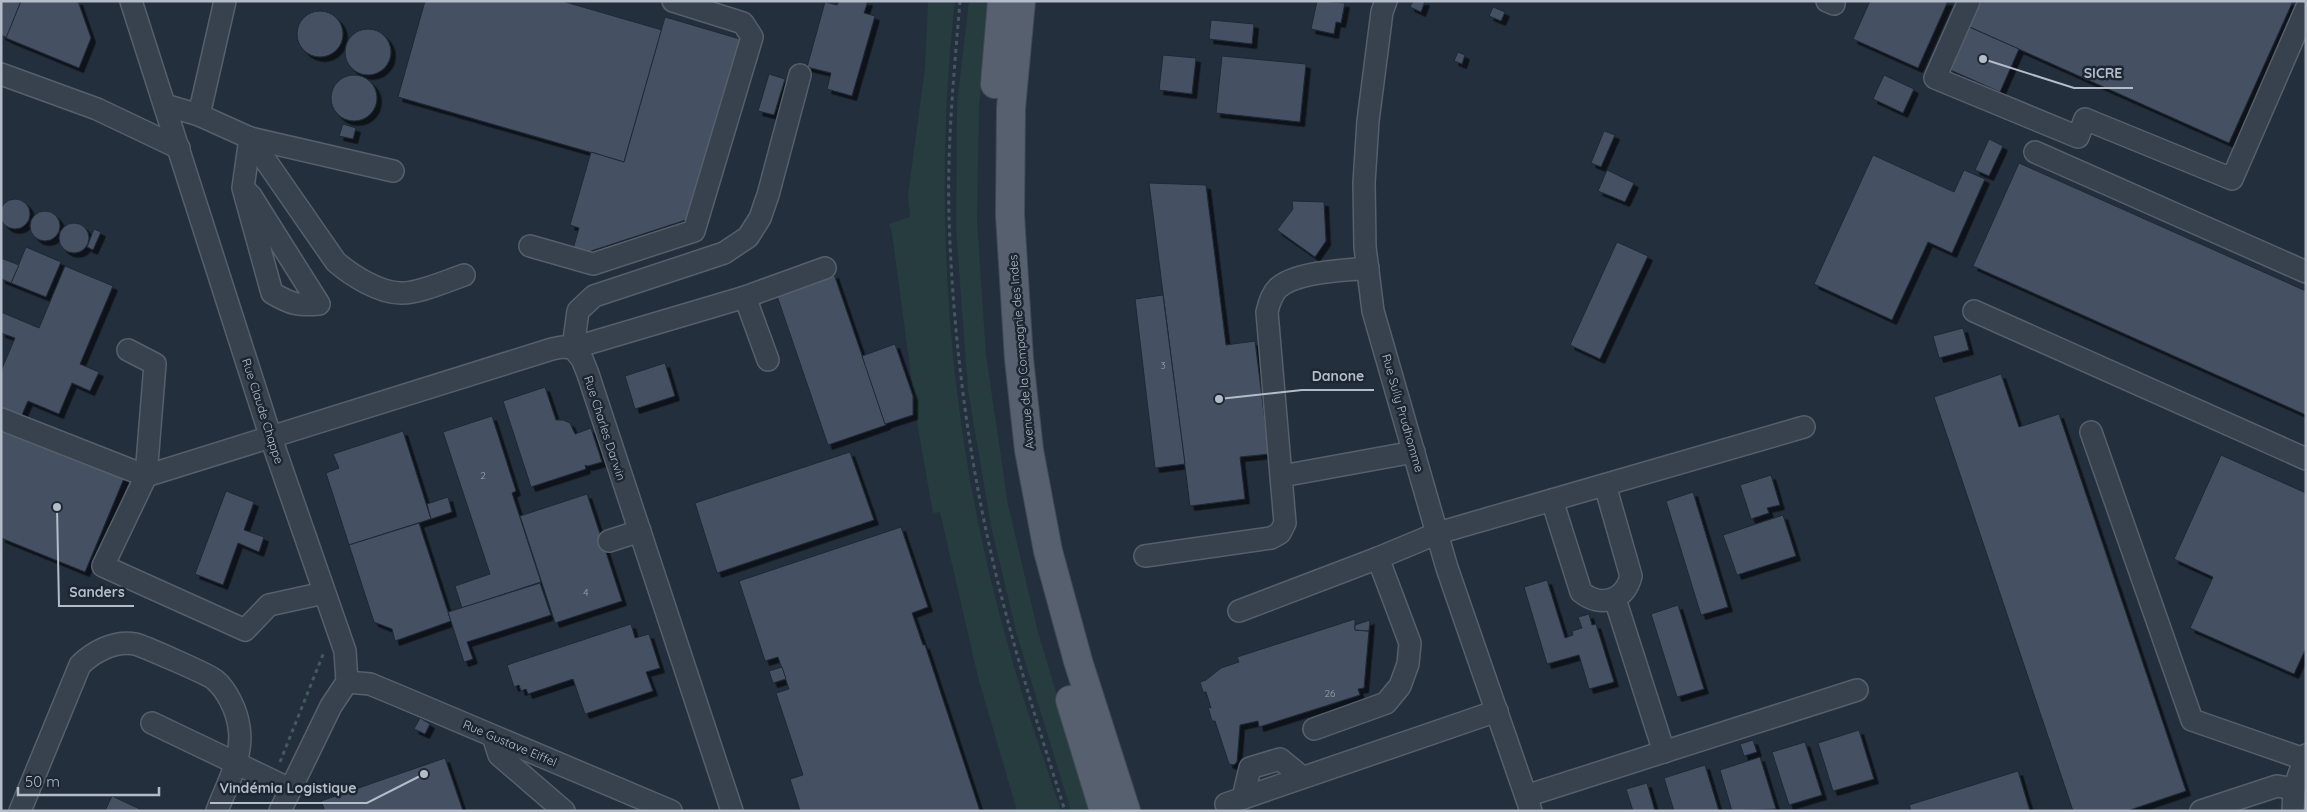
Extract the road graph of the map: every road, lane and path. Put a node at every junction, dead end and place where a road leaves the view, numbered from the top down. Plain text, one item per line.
1 (131, 1) edge
2 (225, 1) edge
3 (673, 1) edge
4 (960, 1) edge
5 (1002, 1) edge
6 (1010, 1) edge
7 (1021, 1) edge
8 (1386, 1) edge
9 (1969, 1) edge
10 (2306, 9) edge
11 (1, 74) edge
12 (800, 75) dead end
13 (165, 105) junction
14 (199, 115) junction
15 (250, 138) junction
16 (179, 148) junction
17 (2035, 152) dead end
18 (393, 171) dead end
19 (243, 188) junction
20 (530, 246) dead end
21 (825, 268) dead end
22 (1368, 268) junction
23 (2306, 272) edge
24 (464, 275) dead end
25 (744, 297) junction
26 (1974, 310) dead end
27 (573, 348) junction
28 (128, 350) dead end
29 (768, 360) dead end
30 (1, 419) edge
31 (1804, 427) dead end
32 (2091, 432) dead end
33 (271, 438) junction
34 (1414, 452) junction
35 (2306, 459) edge
36 (146, 476) junction
37 (1282, 476) junction
38 (1605, 485) junction
39 (1552, 500) junction
40 (640, 531) junction
41 (1438, 534) junction
42 (609, 541) dead end
43 (1145, 556) dead end
44 (1378, 558) junction
45 (324, 593) junction
46 (1615, 599) junction
47 (1239, 611) dead end
48 (327, 645) dead end
49 (348, 682) junction
50 (1856, 690) dead end
51 (1497, 711) junction
52 (152, 723) dead end
53 (1314, 729) dead end
54 (493, 736) junction
55 (1664, 752) junction
56 (2305, 757) edge
57 (236, 763) junction
58 (281, 784) junction
59 (2294, 789) junction
60 (1235, 801) dead end
61 (1528, 803) edge
62 (20, 811) edge
63 (217, 811) edge
64 (280, 811) edge
65 (564, 811) edge
66 (671, 811) edge
67 (732, 811) edge
68 (1066, 811) edge
69 (1104, 811) edge
70 (1115, 811) edge
71 (1126, 811) edge
72 (2201, 811) edge
73 (2293, 811) edge

1 - 13 street, Rue Claude Chappe
2 - 14 street
3 - 20 street
4 - 68 path
5 - 69 main road, Avenue de la Compagnie des Indes
6 - 70 street, Avenue de la Compagnie des Indes
7 - 71 main road, Avenue de la Compagnie des Indes
8 - 22 street, Rue Sully Prudhomme
9 - 10 street
11 - 16 street
12 - 27 street
13 - 14 street
13 - 16 street, Rue Claude Chappe
14 - 15 street
15 - 18 street
15 - 19 street
15 - 24 street
16 - 33 street, Rue Claude Chappe
17 - 23 street
19 - 19 street
21 - 25 street
22 - 34 street, Rue Sully Prudhomme
22 - 37 street
25 - 27 street
25 - 29 street
26 - 35 street
27 - 33 street
27 - 40 street, Rue Charles Darwin
28 - 36 street
30 - 36 street
31 - 38 street
32 - 56 street
33 - 36 street
33 - 45 street, Rue Claude Chappe
34 - 37 street
34 - 41 street, Rue Sully Prudhomme
36 - 45 street
37 - 43 street
38 - 39 street
38 - 46 street
39 - 41 street
39 - 46 street
40 - 42 street
40 - 67 street, Rue Charles Darwin
41 - 44 street
41 - 51 street, Rue Sully Prudhomme
44 - 47 street
44 - 53 street
45 - 49 street, Rue Claude Chappe
46 - 55 street
48 - 58 path
49 - 54 street, Rue Gustave Eiffel
49 - 58 street
50 - 55 street
51 - 60 street
51 - 61 street, Rue Sully Prudhomme
52 - 57 street
54 - 65 street
54 - 66 street, Rue Gustave Eiffel
55 - 61 street
56 - 59 street
57 - 58 street
57 - 62 street
57 - 63 street
58 - 64 street
59 - 72 street
59 - 73 street

